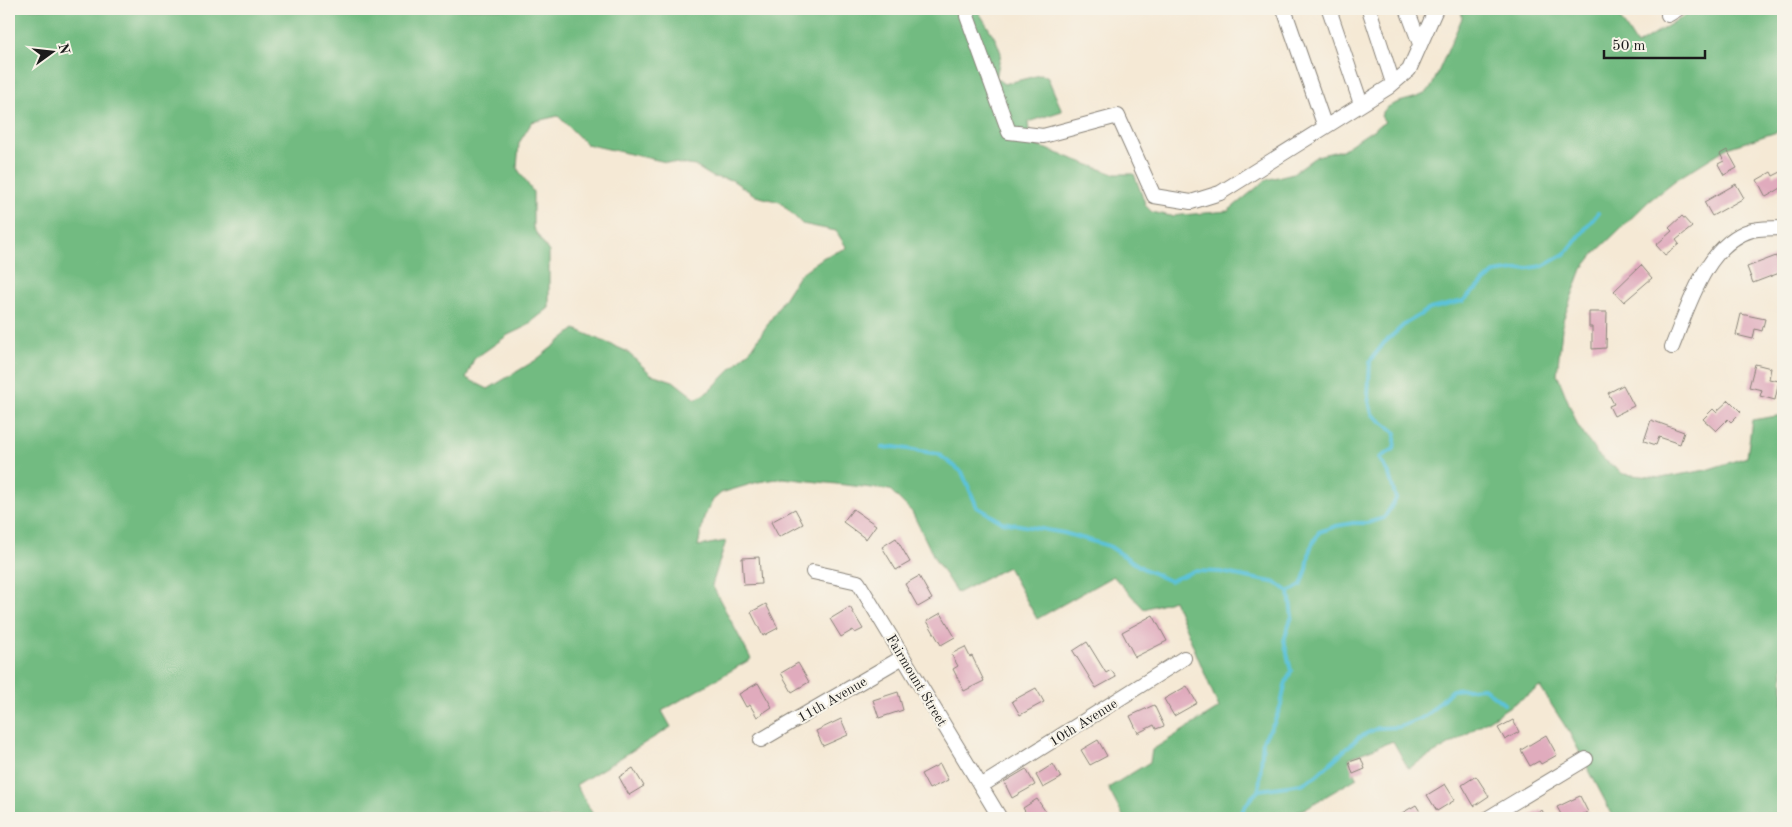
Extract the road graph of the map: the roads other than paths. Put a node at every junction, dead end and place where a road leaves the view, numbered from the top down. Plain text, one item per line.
1 (967, 9) edge
2 (1284, 9) edge
3 (1329, 9) edge
4 (1369, 9) edge
5 (1407, 9) edge
6 (1436, 9) edge
7 (1420, 44) junction
8 (1393, 83) junction
9 (1361, 104) junction
10 (1325, 127) junction
11 (1783, 228) edge
12 (1672, 347) dead end
13 (813, 572) dead end
14 (903, 657) junction
15 (1184, 658) dead end
16 (761, 740) dead end
17 (1586, 760) dead end
18 (981, 786) junction
19 (1000, 818) edge
20 (1488, 818) edge

1 - 10 street
2 - 10 street
3 - 9 street
4 - 8 street
5 - 7 street
6 - 7 street
7 - 8 street
8 - 9 street
9 - 10 street
11 - 12 street
13 - 14 street, Fairmount Street
14 - 16 street, 11th Avenue
14 - 18 street, Fairmount Street
15 - 18 street, 10th Avenue
17 - 20 street
18 - 19 street, Fairmount Street

